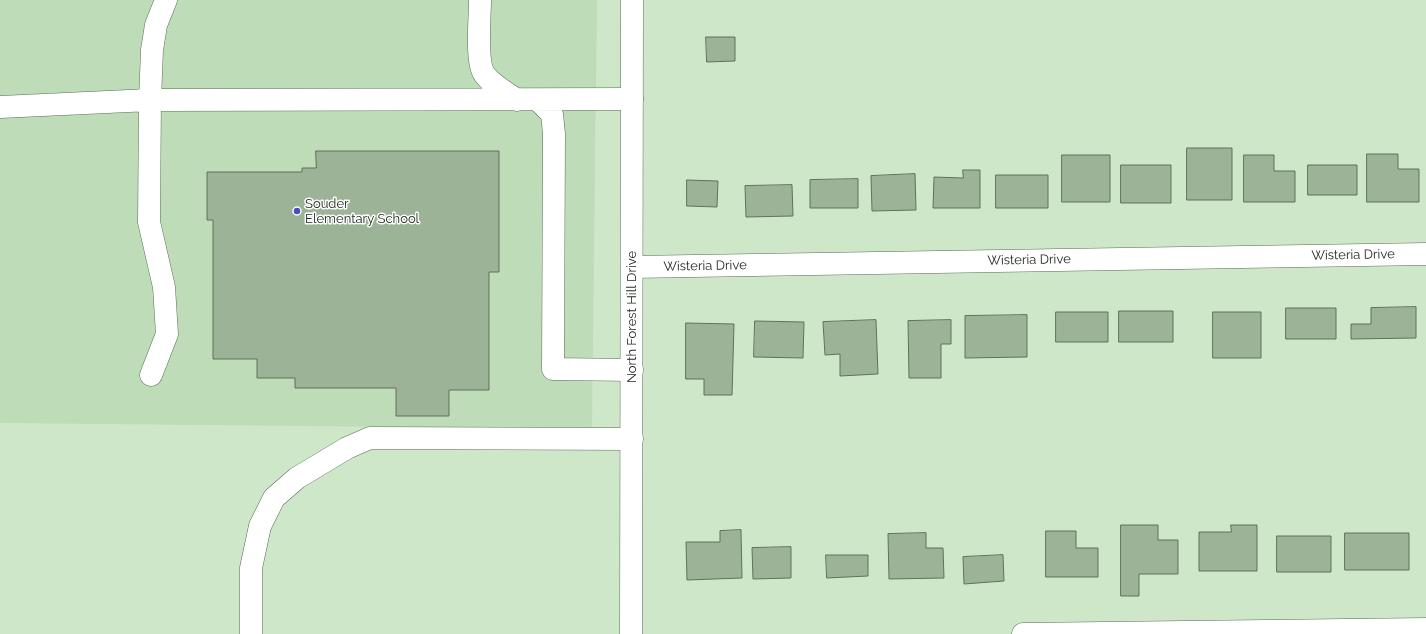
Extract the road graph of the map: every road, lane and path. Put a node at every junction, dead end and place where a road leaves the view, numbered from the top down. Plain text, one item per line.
1 (166, 0) edge
2 (480, 0) edge
3 (632, 0) edge
4 (632, 99) junction
5 (150, 100) junction
6 (527, 100) junction
7 (0, 107) edge
8 (1426, 254) edge
9 (632, 267) junction
10 (632, 370) junction
11 (151, 375) dead end
12 (632, 439) junction
13 (1426, 629) edge
14 (251, 634) edge
15 (632, 634) edge
16 (1023, 634) edge

1 - 5 street
2 - 6 street
3 - 4 street, North Forest Hill Drive
4 - 6 street
4 - 9 street, North Forest Hill Drive
5 - 6 street
5 - 7 street
5 - 11 street
6 - 10 street
8 - 9 street, Wisteria Drive
9 - 10 street, North Forest Hill Drive
10 - 12 street, North Forest Hill Drive
12 - 14 street
12 - 15 street, North Forest Hill Drive
13 - 16 street

